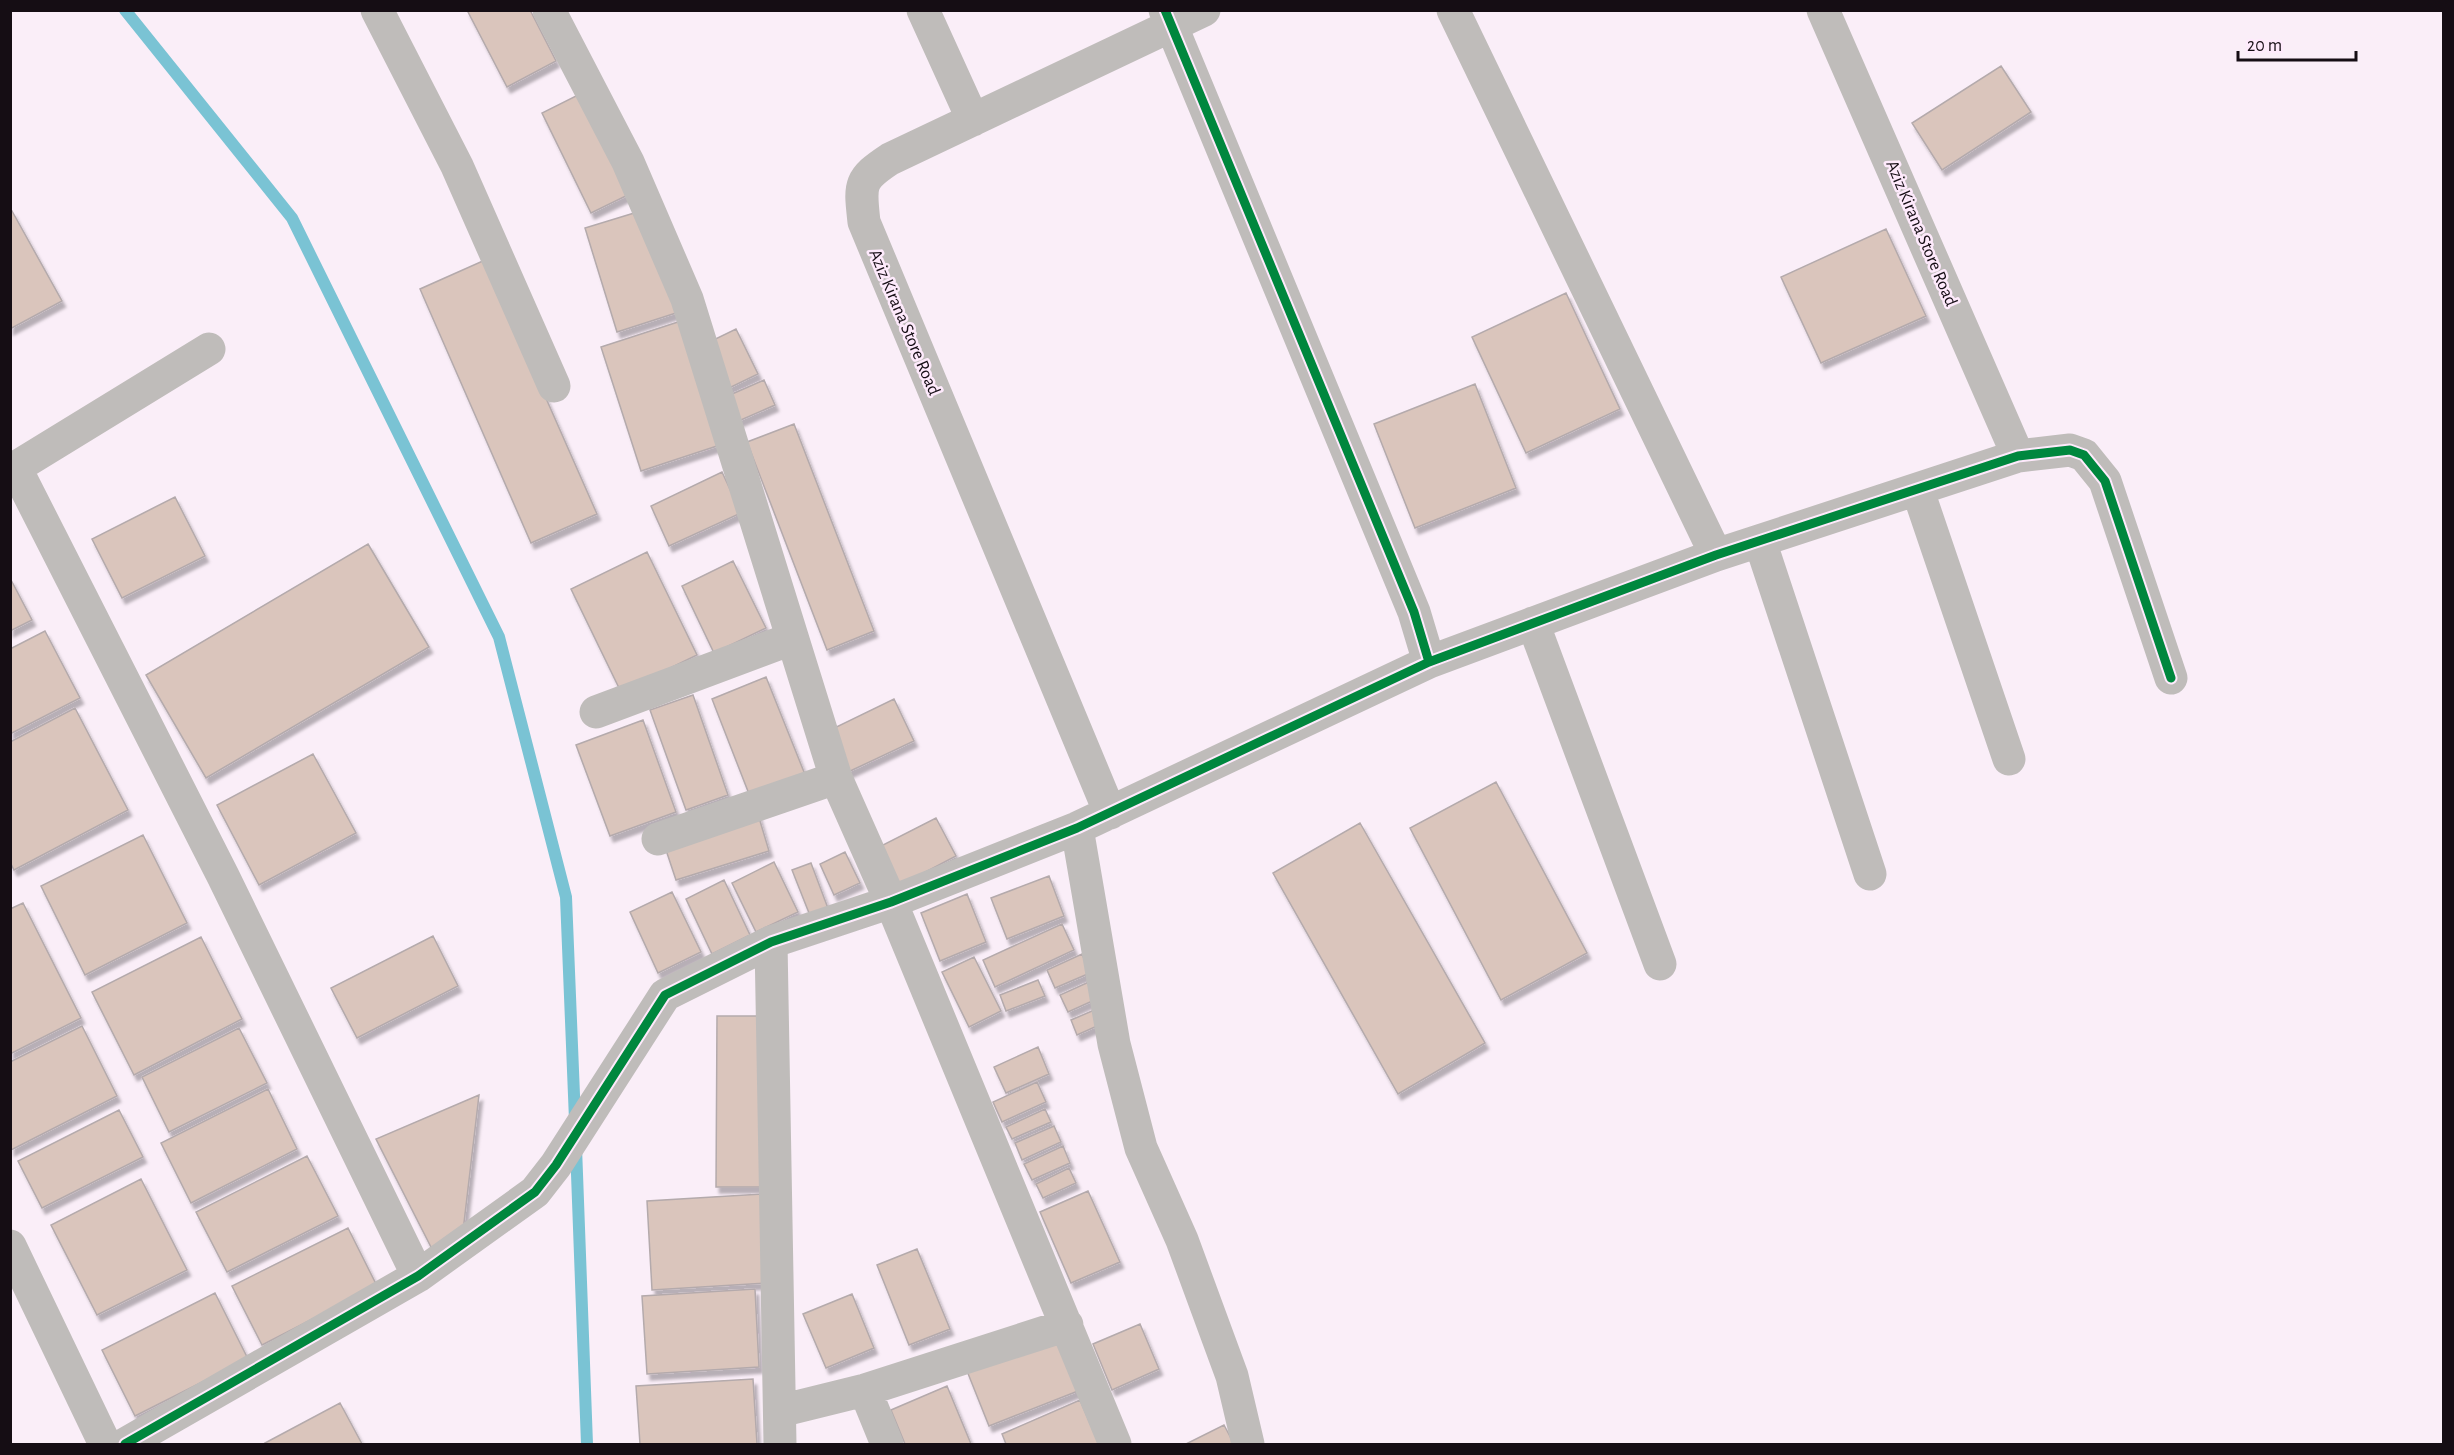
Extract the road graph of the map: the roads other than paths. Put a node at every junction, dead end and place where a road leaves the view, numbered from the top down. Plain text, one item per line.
1 (377, 10) edge
2 (549, 10) edge
3 (923, 10) edge
4 (1204, 10) edge
5 (1453, 10) edge
6 (1823, 10) edge
7 (1169, 18) edge
8 (973, 120) junction
9 (209, 350) dead end
10 (554, 386) dead end
11 (2018, 456) junction
12 (13, 470) edge
13 (1918, 490) junction
14 (1760, 541) junction
15 (1716, 555) junction
16 (1533, 623) junction
17 (791, 639) junction
18 (1429, 662) junction
19 (2171, 678) dead end
20 (596, 712) dead end
21 (2009, 759) dead end
22 (836, 778) junction
23 (1110, 813) junction
24 (1077, 828) junction
25 (658, 839) dead end
26 (1870, 874) dead end
27 (891, 902) junction
28 (771, 942) junction
29 (1660, 964) dead end
30 (10, 1246) edge
31 (418, 1276) junction
32 (1067, 1325) junction
33 (865, 1390) junction
34 (780, 1411) junction
35 (105, 1444) edge
36 (125, 1444) edge
37 (780, 1444) edge
38 (887, 1444) edge
39 (1116, 1444) edge
40 (1248, 1444) edge

1 - 10 street
2 - 17 street
3 - 8 street
4 - 7 street, Aziz Kirana Store Road
5 - 15 street
6 - 11 street, Aziz Kirana Store Road
7 - 8 street, Aziz Kirana Store Road
7 - 18 street
8 - 23 street, Aziz Kirana Store Road
9 - 12 street
11 - 13 street
11 - 19 street
12 - 31 street
13 - 14 street
13 - 21 street
14 - 15 street
14 - 26 street
15 - 16 street
16 - 18 street
16 - 29 street
17 - 20 street
17 - 22 street
18 - 23 street
22 - 25 street
22 - 27 street
23 - 24 street
24 - 27 street
24 - 40 street
27 - 28 street
27 - 32 street
28 - 31 street
28 - 34 street
30 - 35 street
31 - 36 street
32 - 33 street
32 - 39 street
33 - 34 street
33 - 38 street
34 - 37 street

